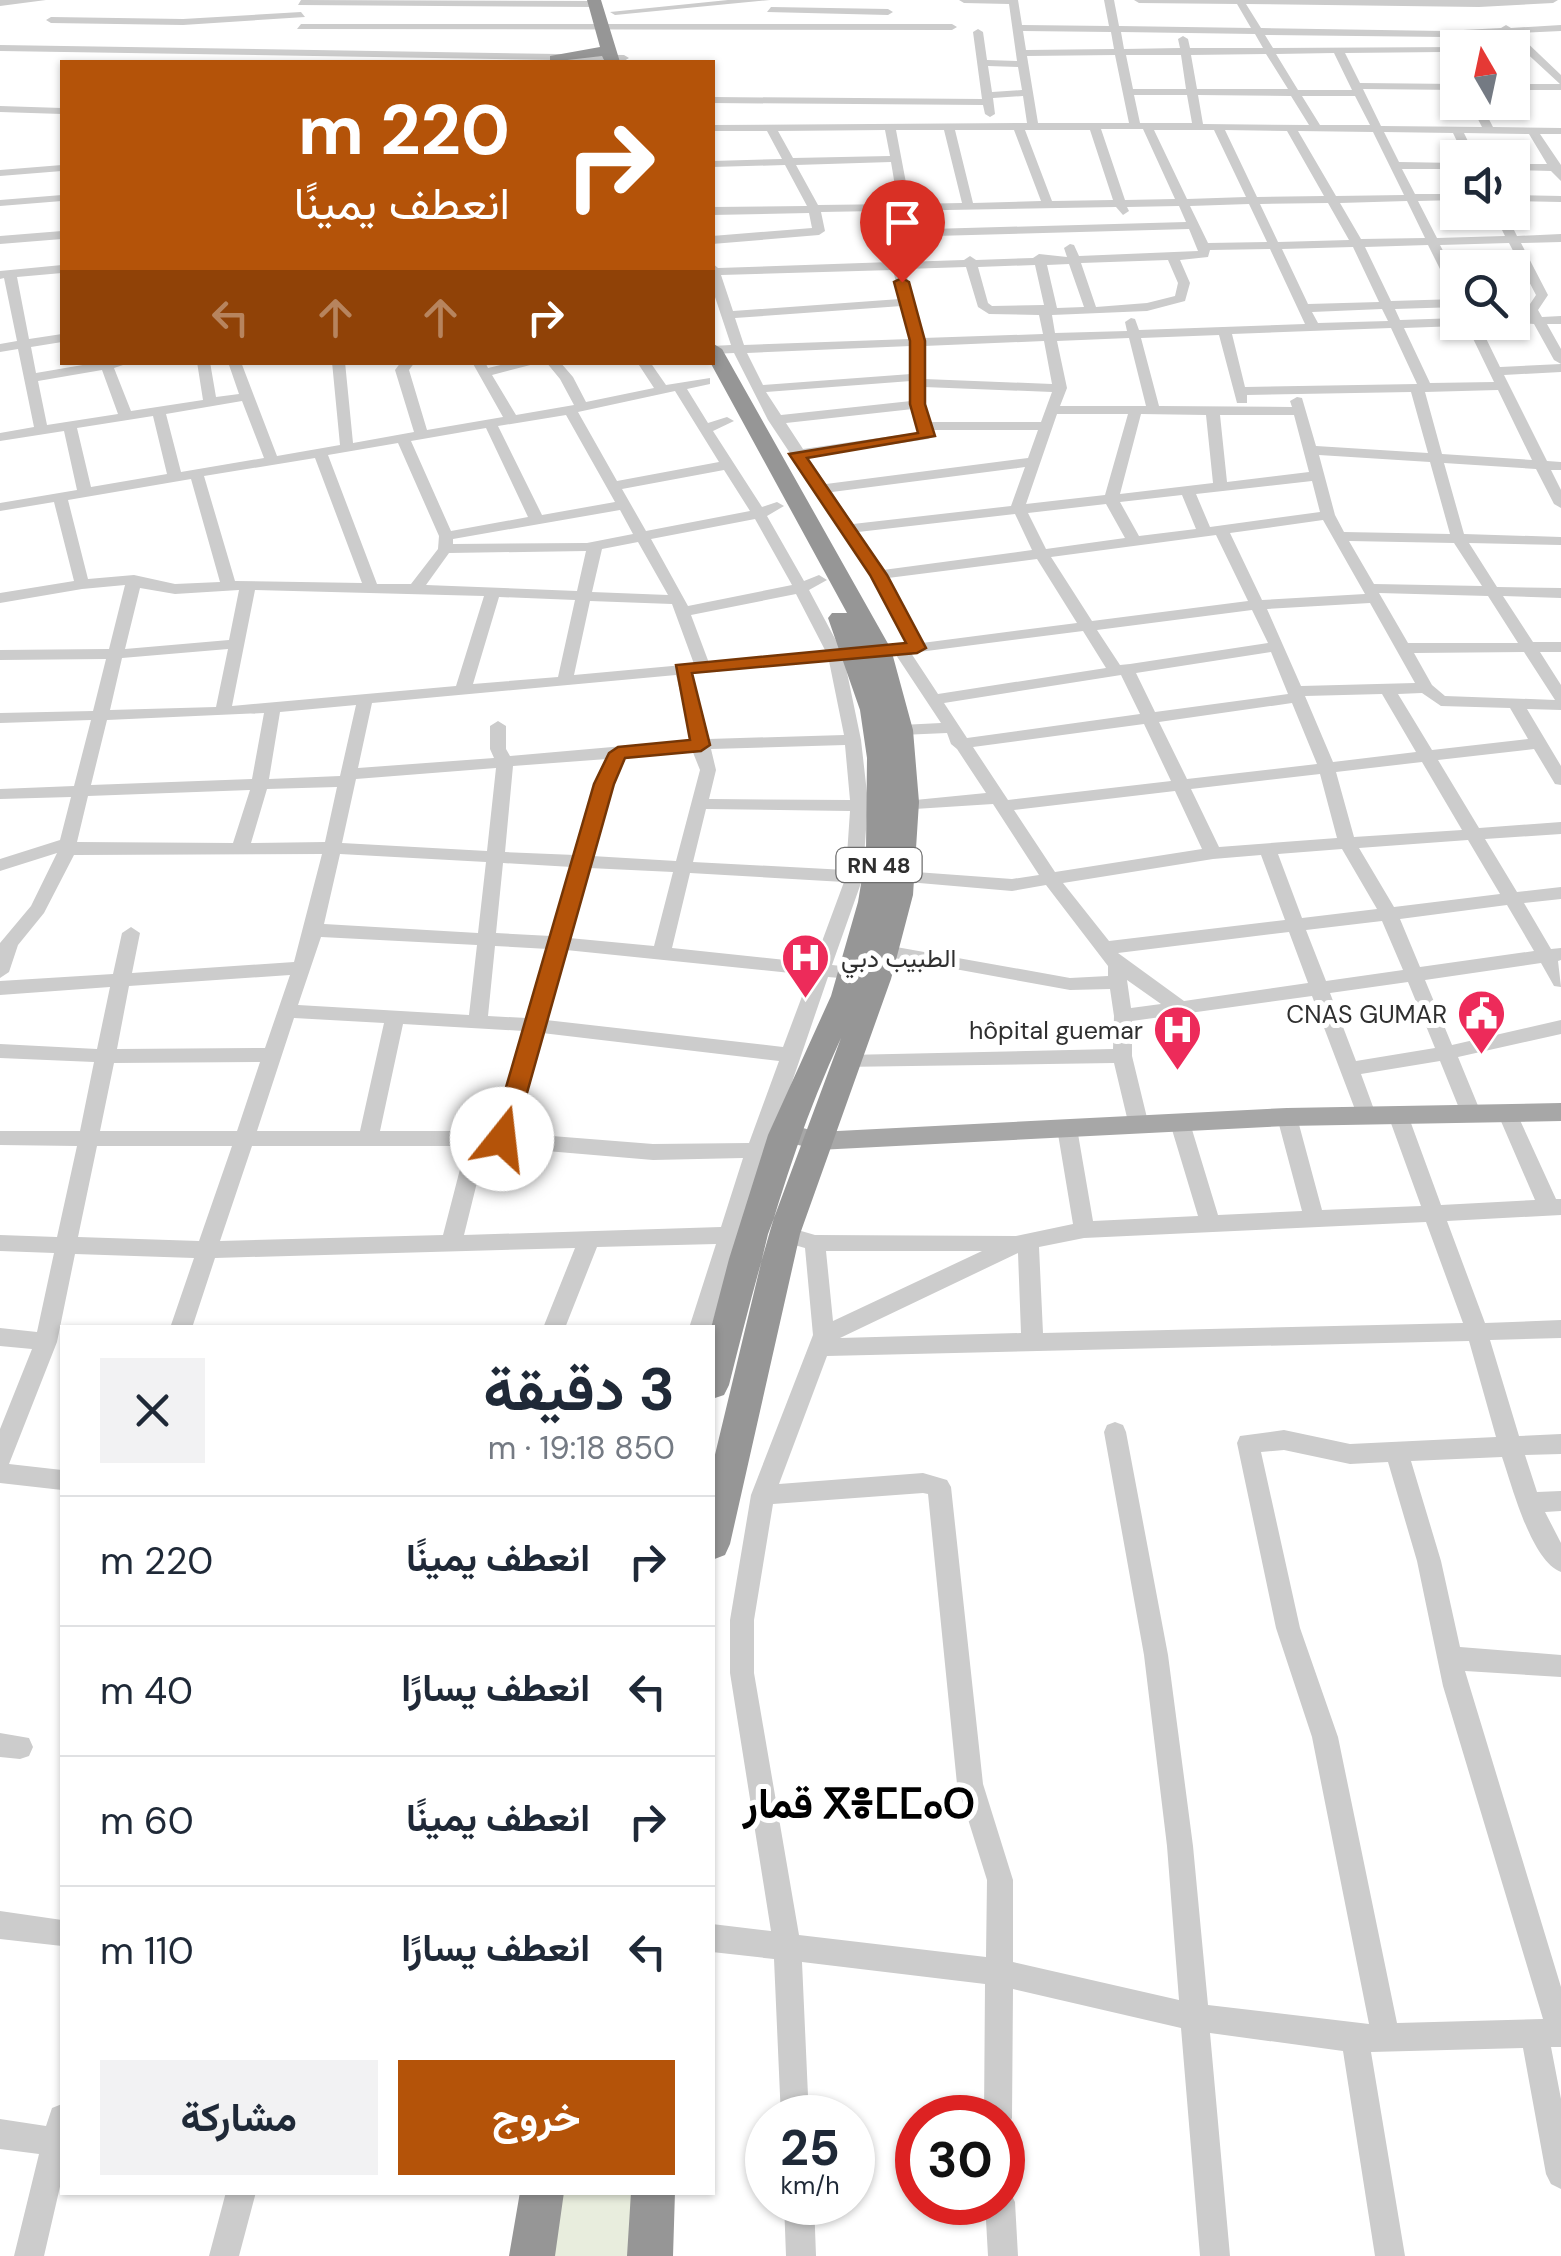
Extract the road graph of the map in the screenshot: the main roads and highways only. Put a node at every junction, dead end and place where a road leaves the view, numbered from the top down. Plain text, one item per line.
1 (595, 3) edge
2 (616, 58) edge
3 (570, 60) edge
4 (722, 350) edge
5 (686, 381) edge
6 (878, 651) junction
7 (878, 877) junction
8 (796, 1104) junction
9 (1561, 1112) edge
10 (828, 1113) junction
11 (784, 1132) junction
12 (885, 1134) junction
13 (818, 1140) junction
14 (715, 1374) edge
15 (722, 1461) edge
16 (715, 1519) edge
17 (542, 2195) edge
18 (652, 2195) edge
19 (532, 2256) edge
20 (650, 2256) edge

1 - 2 highway
2 - 3 highway
4 - 6 highway, RN 48
5 - 6 highway, RN 48
6 - 7 highway, RN 48
6 - 7 highway, RN 48
7 - 8 highway, RN 48
7 - 10 highway, RN 48
8 - 10 main road
8 - 11 highway, RN 48
9 - 12 main road
10 - 12 main road
10 - 13 highway, RN 48
11 - 13 main road
11 - 14 highway, RN 48
12 - 13 main road
13 - 15 highway, RN 48
15 - 16 highway, RN 48
17 - 19 highway
18 - 20 highway

